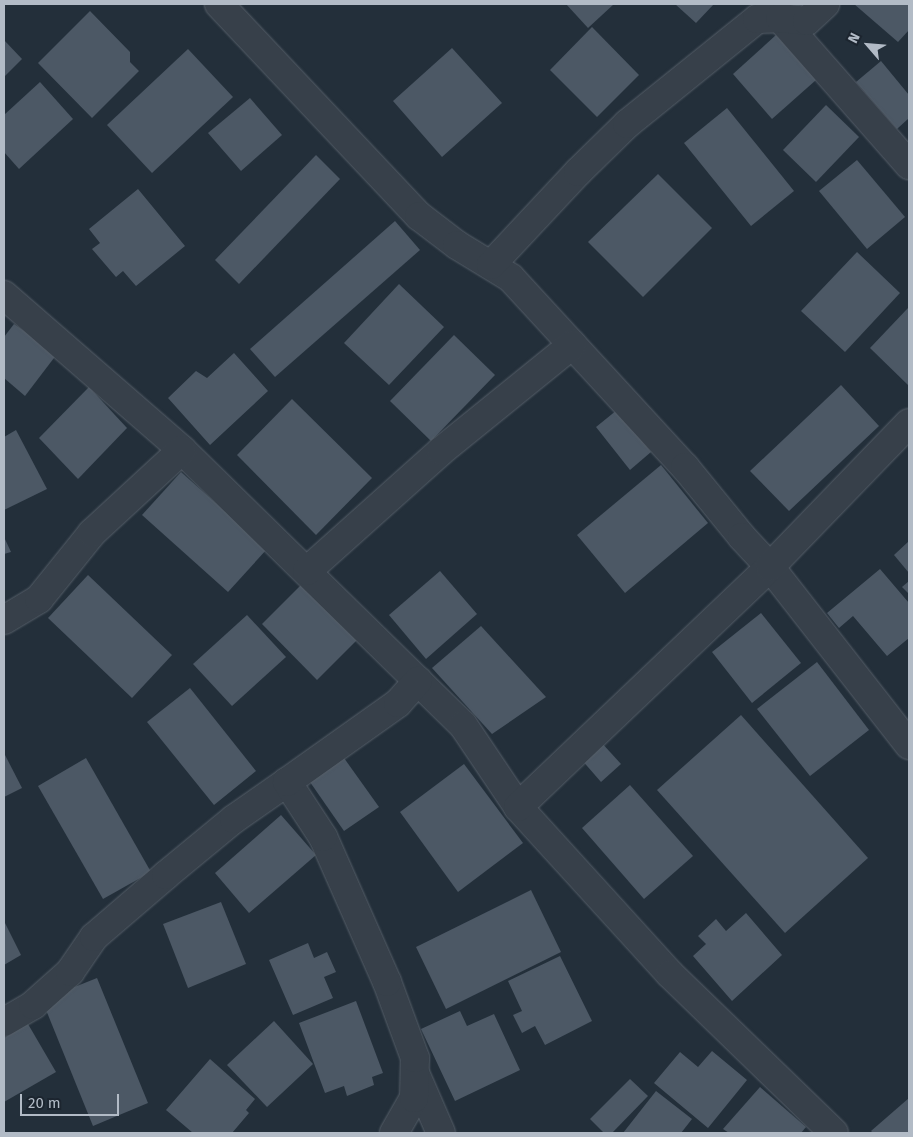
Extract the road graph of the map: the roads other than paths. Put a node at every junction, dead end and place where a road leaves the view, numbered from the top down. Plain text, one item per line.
1 (219, 4) edge
2 (825, 4) edge
3 (780, 18) junction
4 (909, 165) edge
5 (490, 265) junction
6 (4, 296) edge
7 (572, 345) junction
8 (909, 423) edge
9 (182, 450) junction
10 (770, 567) junction
11 (307, 571) junction
12 (4, 620) edge
13 (418, 681) junction
14 (909, 745) edge
15 (287, 782) junction
16 (518, 807) junction
17 (4, 1022) edge
18 (414, 1071) junction
19 (394, 1133) edge
20 (441, 1133) edge
21 (834, 1133) edge

1 - 5 street
2 - 3 street
3 - 4 street
3 - 5 street
5 - 7 street
6 - 9 street
7 - 10 street
7 - 11 street
8 - 10 street
9 - 11 street
9 - 12 street
10 - 14 street
10 - 16 street
11 - 13 street
13 - 15 street
13 - 16 street
15 - 17 street
15 - 18 street
16 - 21 street
18 - 19 street
18 - 20 street

